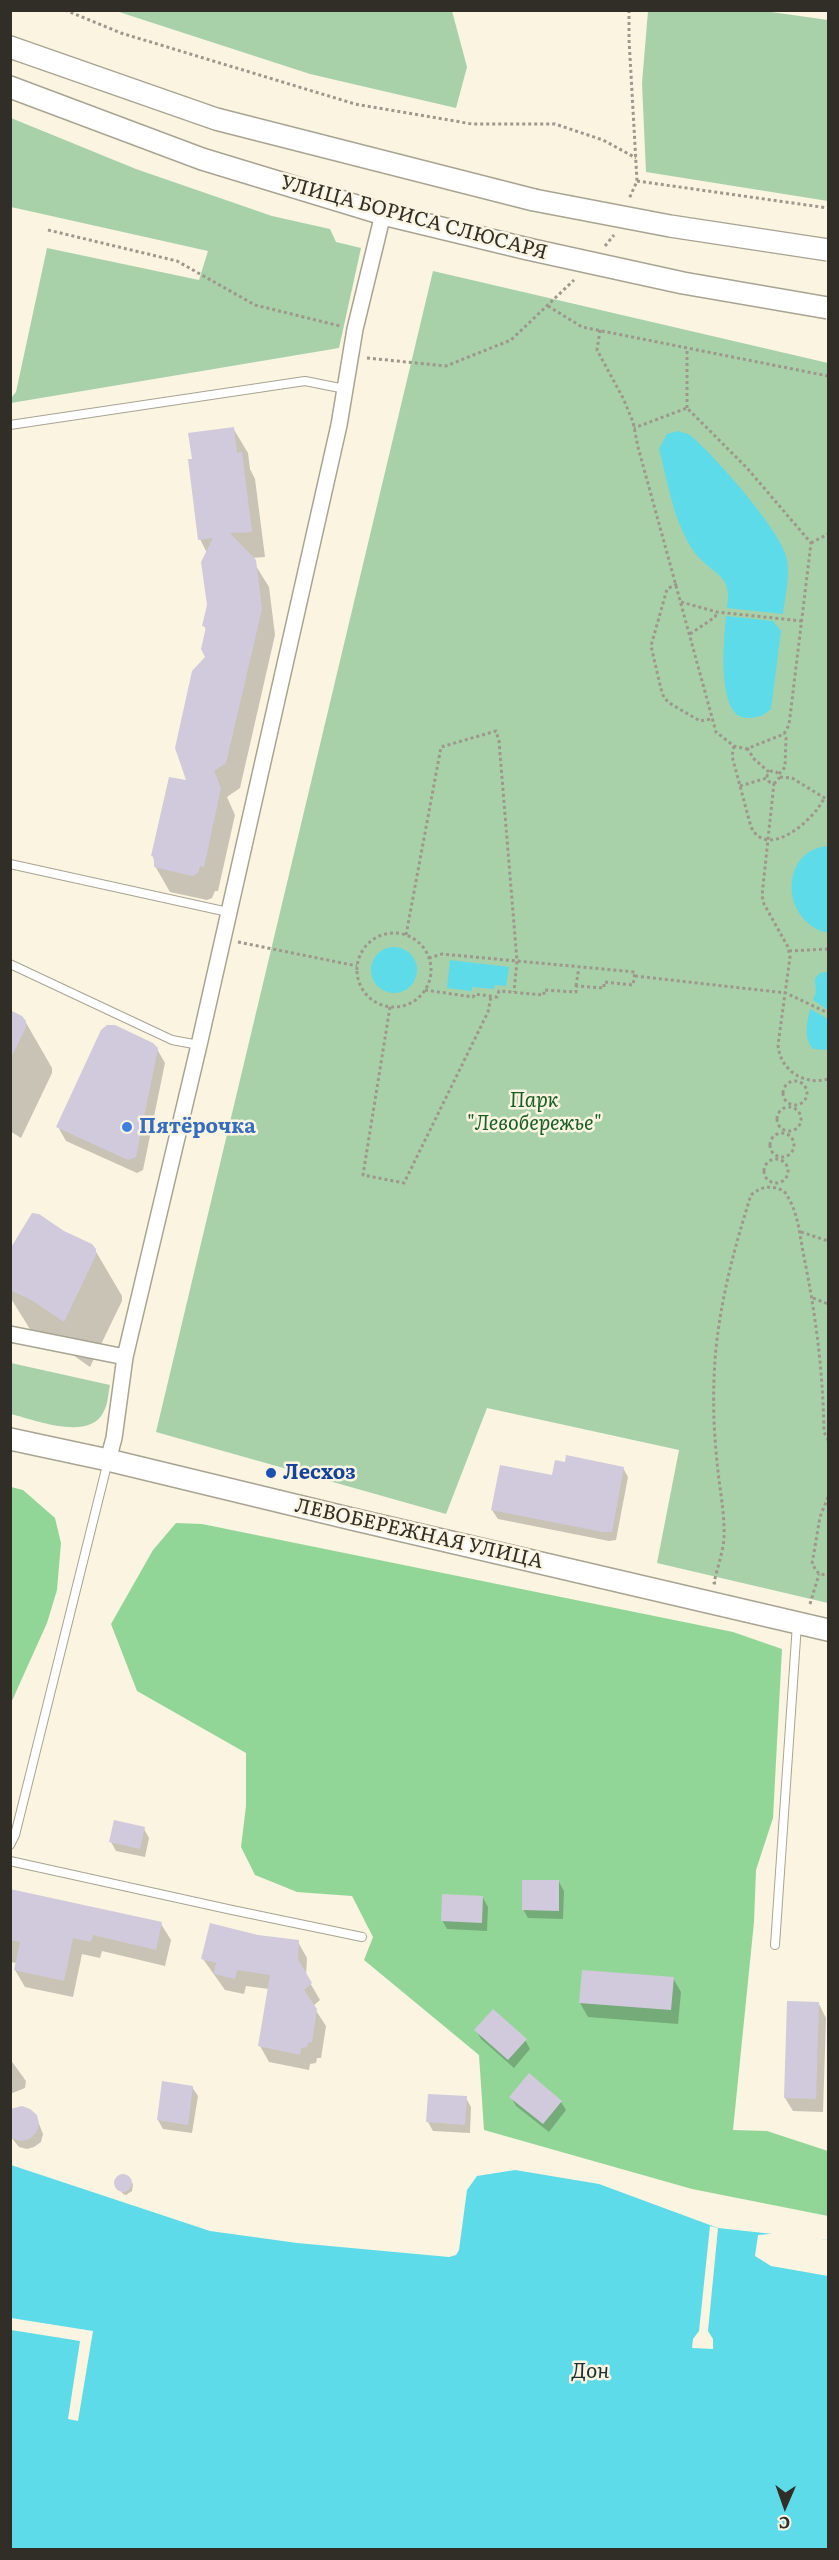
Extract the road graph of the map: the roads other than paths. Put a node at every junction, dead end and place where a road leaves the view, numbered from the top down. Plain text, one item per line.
1 (10, 47) edge
2 (10, 87) edge
3 (383, 214) junction
4 (828, 250) edge
5 (828, 308) edge
6 (347, 389) junction
7 (10, 425) edge
8 (10, 864) edge
9 (228, 912) junction
10 (10, 964) edge
11 (199, 1045) junction
12 (10, 1334) edge
13 (125, 1357) junction
14 (10, 1439) edge
15 (108, 1460) junction
16 (797, 1623) junction
17 (828, 1630) edge
18 (10, 1845) edge
19 (10, 1861) edge
20 (362, 1937) dead end
21 (775, 1945) dead end

1 - 4 main road, bridge
2 - 3 main road, УЛИЦА БОРИСА СЛЮСАРЯ
3 - 5 main road, УЛИЦА БОРИСА СЛЮСАРЯ, bridge
3 - 6 street
6 - 7 lane
6 - 9 street
8 - 9 lane
9 - 11 street
10 - 11 lane
11 - 13 street
12 - 13 street
13 - 15 street
14 - 15 main road, ЛЕВОБЕРЕЖНАЯ УЛИЦА
15 - 16 main road, ЛЕВОБЕРЕЖНАЯ УЛИЦА
15 - 18 lane
16 - 17 main road, ЛЕВОБЕРЕЖНАЯ УЛИЦА
16 - 21 lane
19 - 20 lane

